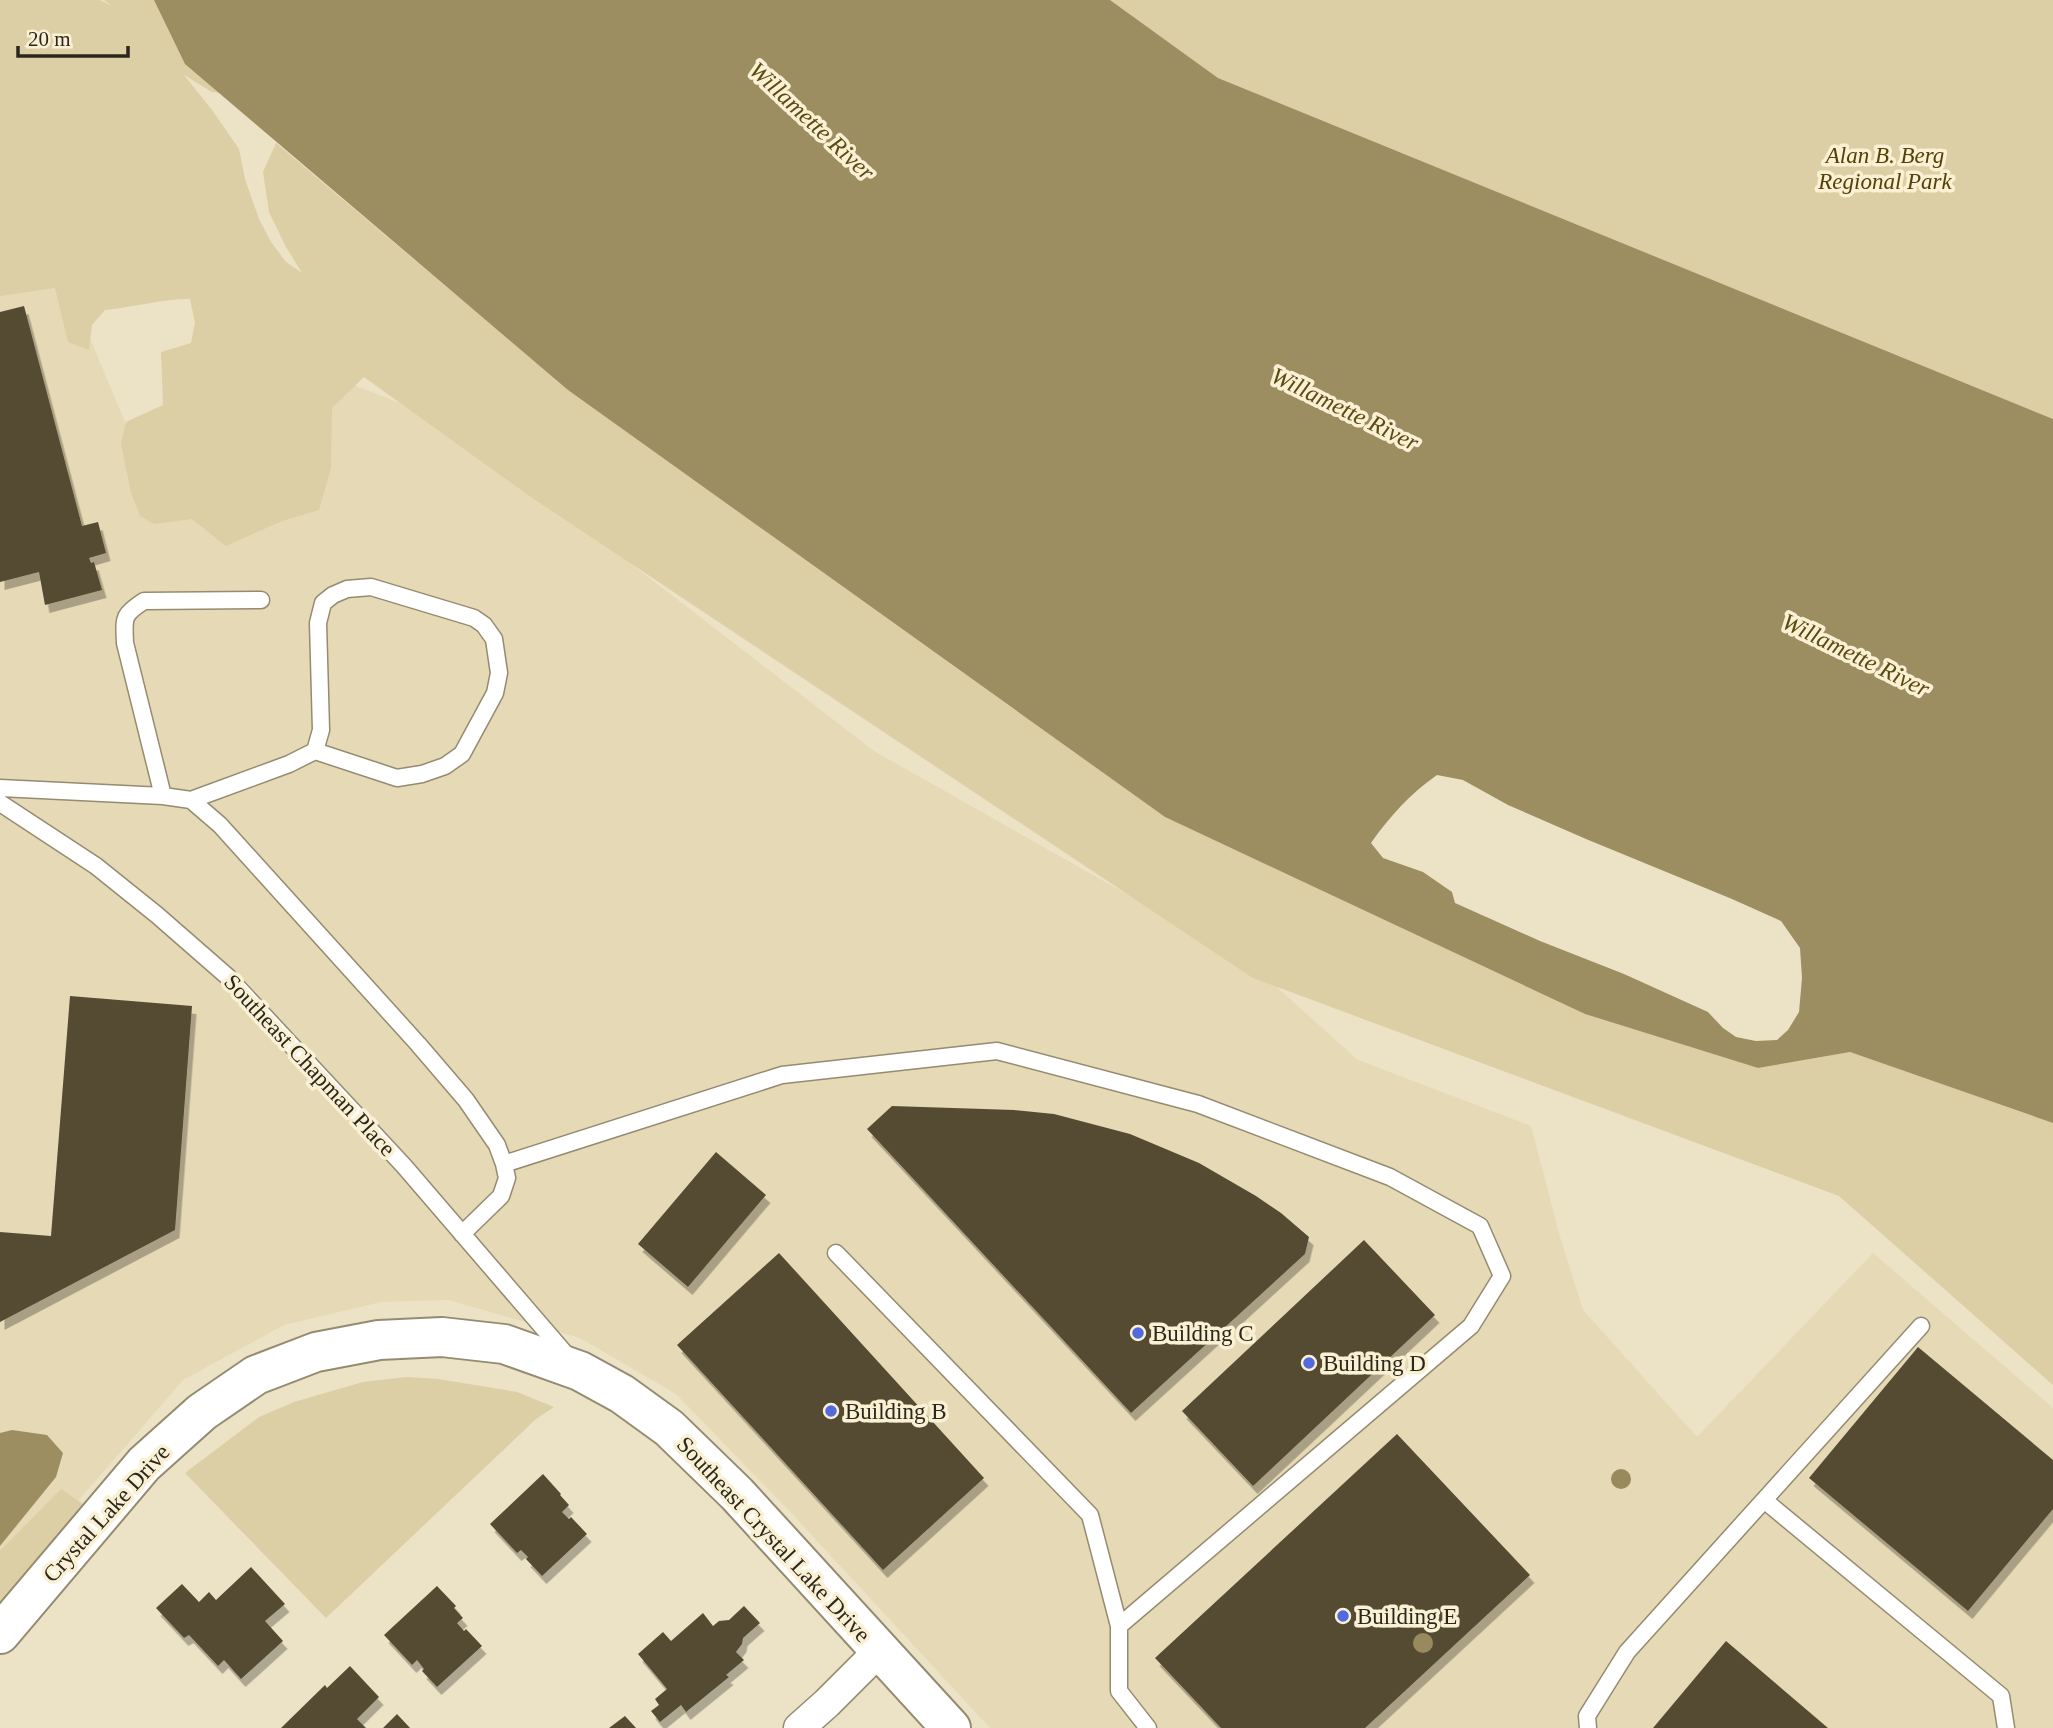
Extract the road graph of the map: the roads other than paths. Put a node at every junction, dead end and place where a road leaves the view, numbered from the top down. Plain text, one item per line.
1 (261, 600) dead end
2 (315, 751) junction
3 (0, 788) edge
4 (163, 796) junction
5 (191, 800) junction
6 (0, 803) edge
7 (504, 1164) junction
8 (462, 1234) junction
9 (836, 1252) dead end
10 (1921, 1326) dead end
11 (580, 1371) junction
12 (1764, 1500) junction
13 (1119, 1626) junction
14 (0, 1634) edge
15 (880, 1650) junction
16 (799, 1728) edge
17 (951, 1728) edge
18 (1148, 1728) edge
19 (1588, 1728) edge
20 (2006, 1728) edge

1 - 4 lane
2 - 2 lane
2 - 5 lane
3 - 4 lane
4 - 5 lane
5 - 7 lane
6 - 8 lane, Southeast Chapman Place
7 - 8 lane
7 - 13 lane
8 - 11 lane, Southeast Chapman Place
9 - 13 lane
10 - 12 lane
11 - 14 street, Crystal Lake Drive
11 - 15 street, Southeast Crystal Lake Drive
12 - 19 lane
12 - 20 lane
13 - 18 lane
15 - 16 street
15 - 17 street, Southeast Crystal Lake Drive

